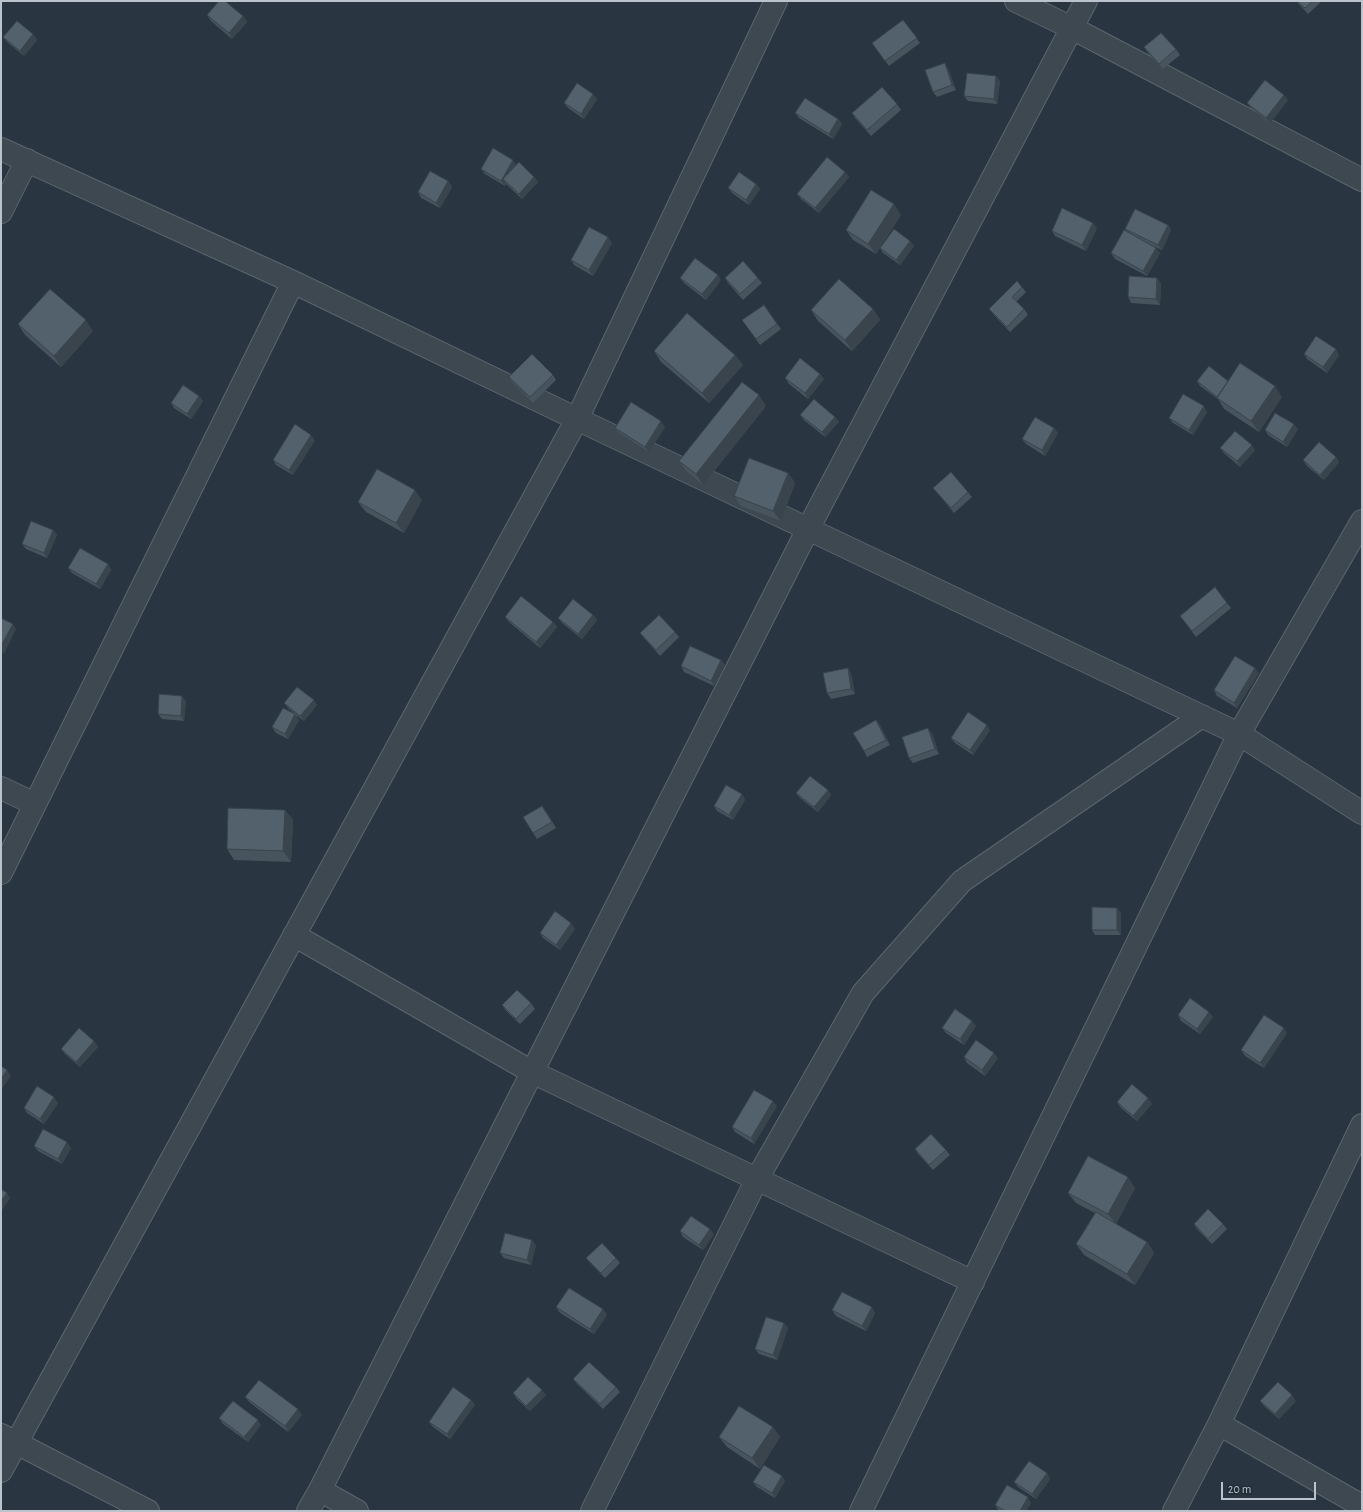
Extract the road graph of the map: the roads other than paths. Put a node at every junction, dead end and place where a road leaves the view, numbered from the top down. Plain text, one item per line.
1 (776, 1) edge
2 (1016, 1) edge
3 (1086, 1) edge
4 (1072, 28) junction
5 (1, 149) edge
6 (27, 160) junction
7 (1362, 180) edge
8 (1, 212) edge
9 (294, 282) junction
10 (577, 419) junction
11 (1362, 521) edge
12 (808, 529) junction
13 (1202, 716) junction
14 (1239, 734) junction
15 (1, 788) edge
16 (35, 804) junction
17 (1362, 813) edge
18 (1, 873) edge
19 (294, 934) junction
20 (532, 1072) junction
21 (1362, 1125) edge
22 (757, 1179) junction
23 (973, 1282) junction
24 (1219, 1424) junction
25 (8, 1439) edge
26 (1, 1471) edge
27 (320, 1490) junction
28 (1362, 1506) edge
29 (148, 1511) edge
30 (308, 1511) edge
31 (357, 1511) edge
32 (592, 1511) edge
33 (861, 1511) edge
34 (1174, 1511) edge

1 - 10 street
2 - 4 street
3 - 4 street
4 - 7 street
4 - 12 street
5 - 6 street
6 - 8 street
6 - 9 street
9 - 10 street
9 - 16 street
10 - 12 street
10 - 19 street
11 - 14 street
12 - 13 street
12 - 20 street
13 - 14 street
13 - 22 street
14 - 17 street
14 - 23 street
15 - 16 street
16 - 18 street
19 - 20 street
19 - 25 street
20 - 22 street
20 - 27 street
21 - 24 street
22 - 23 street
22 - 32 street
23 - 33 street
24 - 28 street
24 - 34 street
25 - 26 street
25 - 29 street
27 - 30 street
27 - 31 street

